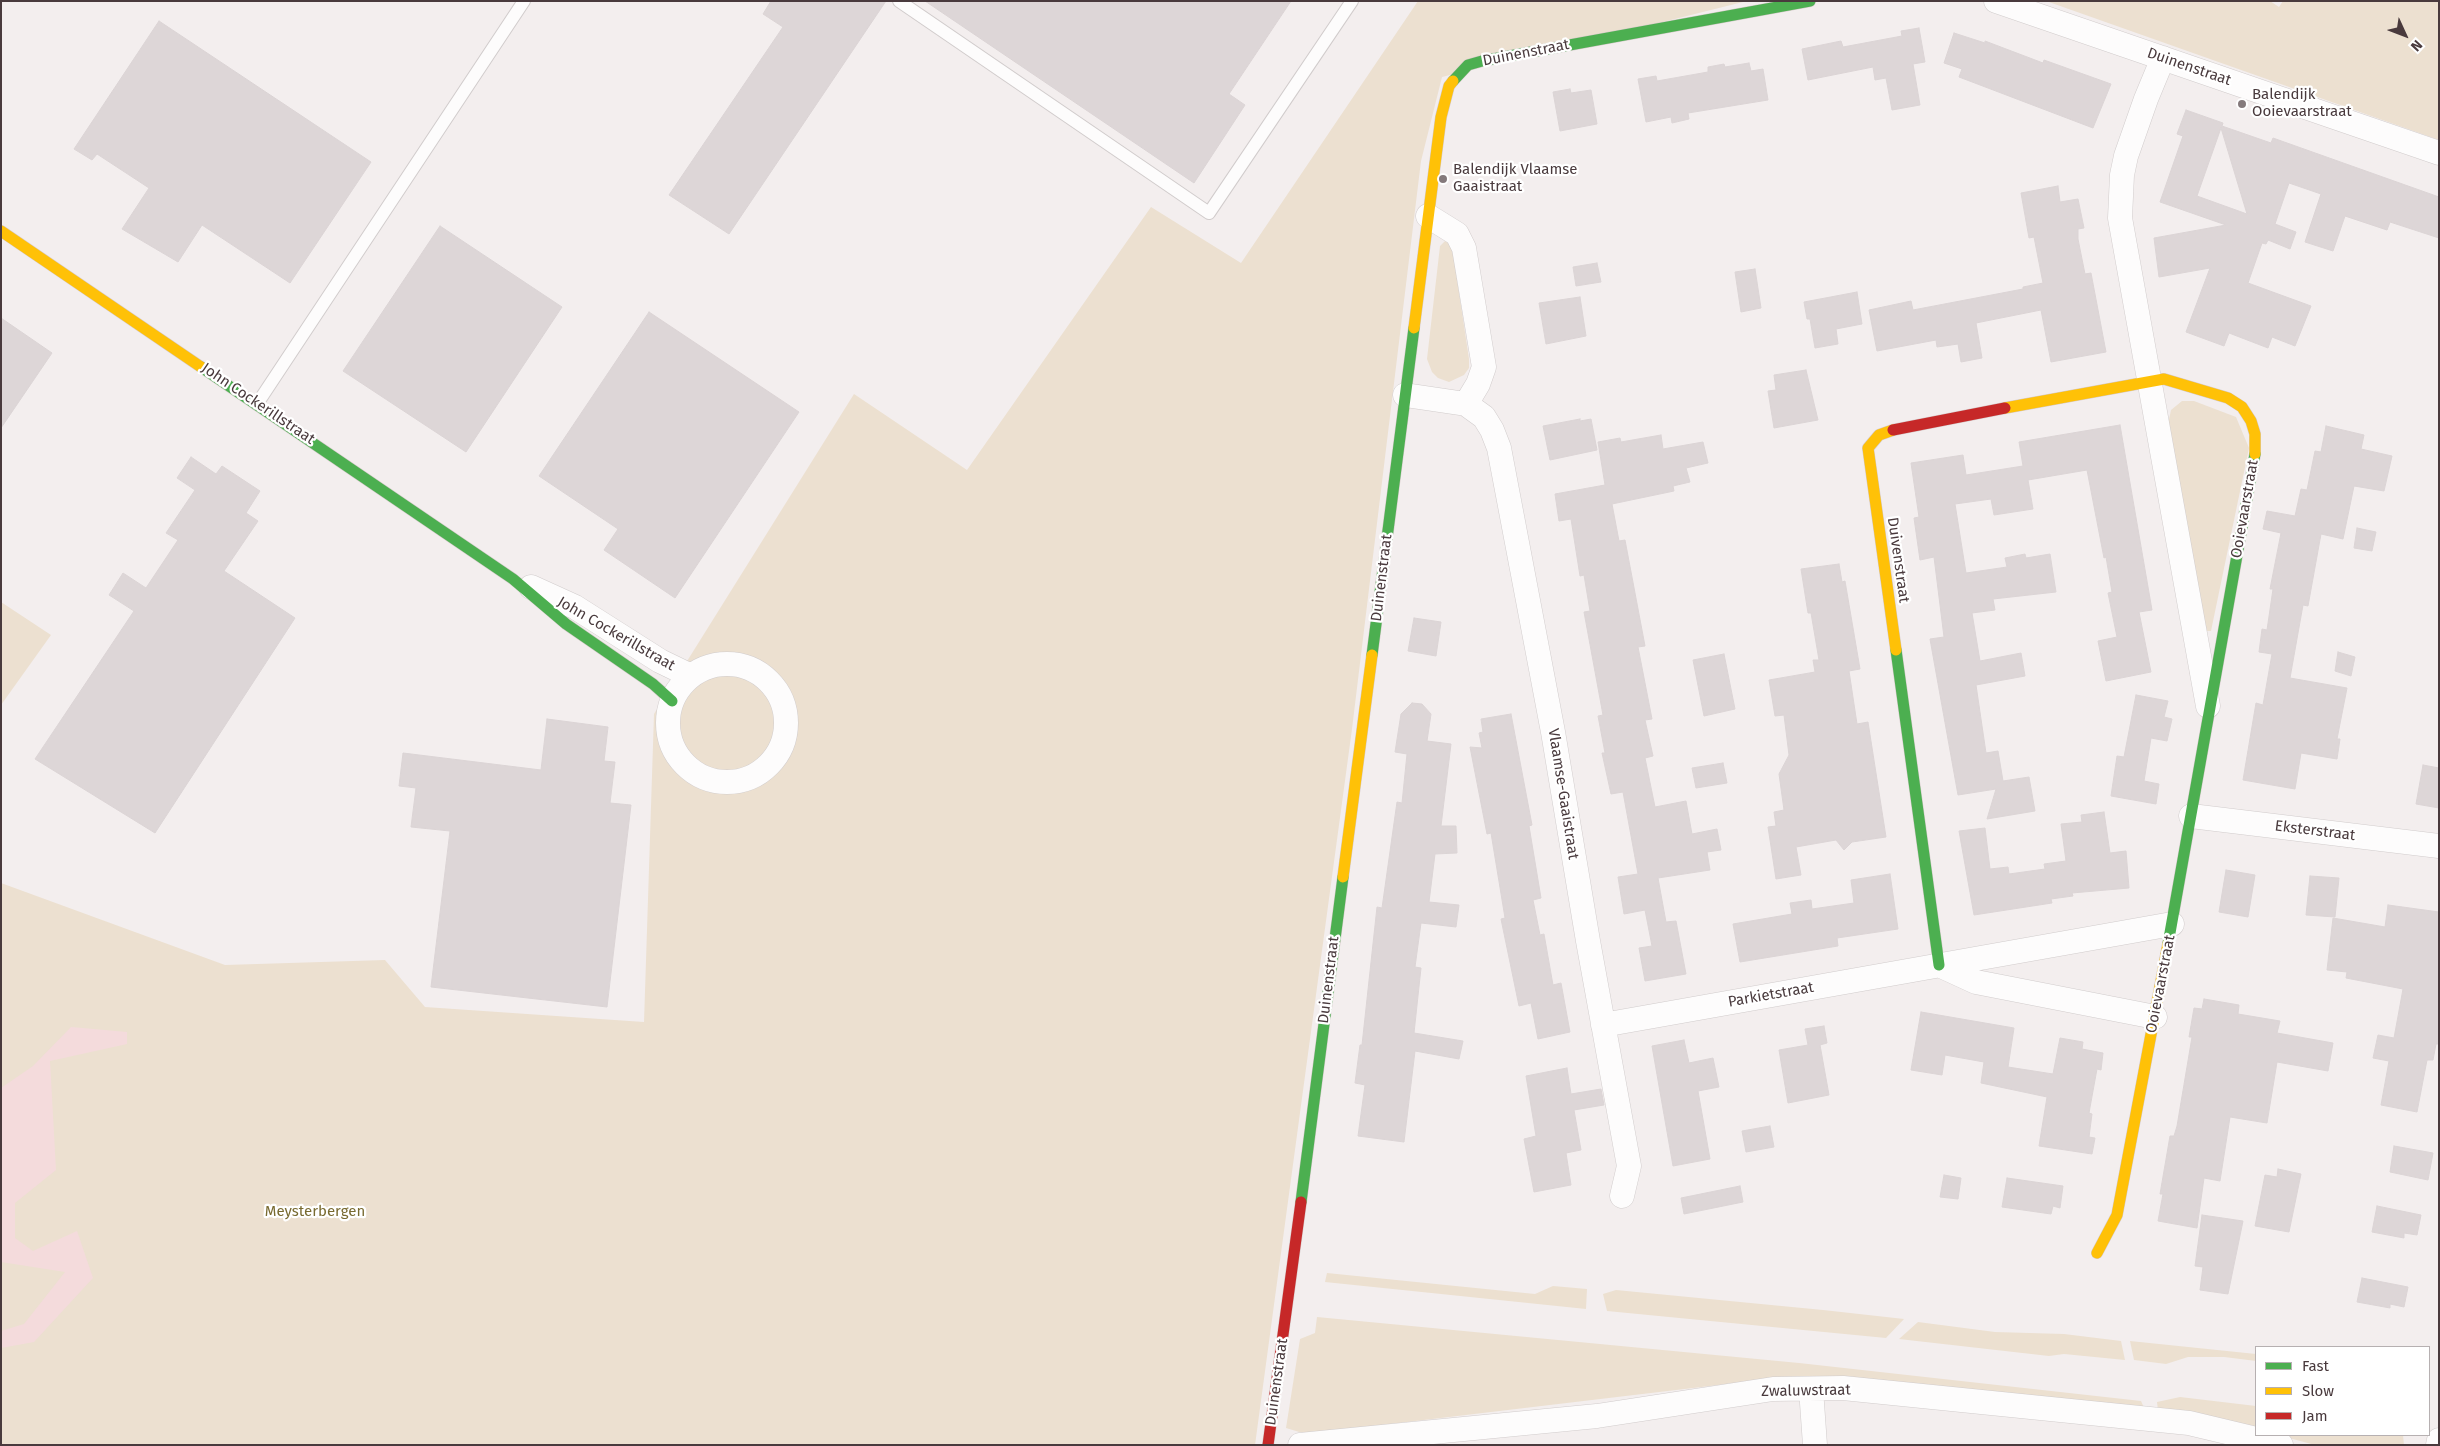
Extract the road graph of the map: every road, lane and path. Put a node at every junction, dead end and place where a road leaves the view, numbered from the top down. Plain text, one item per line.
1 (524, 1) edge
2 (1352, 1) edge
3 (1810, 1) edge
4 (1996, 1) edge
5 (899, 2) edge
6 (2163, 58) junction
7 (2439, 153) edge
8 (1428, 216) junction
9 (1, 231) edge
10 (2149, 382) junction
11 (1406, 395) junction
12 (257, 404) junction
13 (1466, 404) junction
14 (513, 579) junction
15 (691, 676) junction
16 (672, 701) junction
17 (2209, 711) junction
18 (2191, 816) junction
19 (2439, 846) edge
20 (2172, 924) junction
21 (1939, 965) junction
22 (2155, 1017) junction
23 (1603, 1025) junction
24 (1622, 1196) dead end
25 (2096, 1253) dead end
26 (1811, 1389) junction
27 (2439, 1440) edge
28 (1268, 1445) edge
29 (1300, 1445) edge
30 (1815, 1445) edge
31 (2281, 1445) edge
32 (2438, 1445) edge

1 - 12 lane
2 - 5 lane
3 - 8 street, Duinenstraat
4 - 6 street, Duinenstraat
6 - 7 street, Duinenstraat
6 - 10 street, Ooievaarstraat
8 - 11 street, Duinenstraat
8 - 13 street
9 - 12 street, John Cockerillstraat
10 - 17 street, Ooievaarstraat
10 - 17 street, Ooievaarstraat
10 - 21 street, Duivenstraat
11 - 13 street, Vlaamse-Gaaistraat
11 - 28 street, Duinenstraat
12 - 14 street, John Cockerillstraat
13 - 23 street, Vlaamse-Gaaistraat
14 - 15 street, John Cockerillstraat
14 - 16 street, John Cockerillstraat
15 - 16 street, John Cockerillstraat
15 - 16 street, John Cockerillstraat
17 - 18 street, Ooievaarstraat
18 - 19 street, Eksterstraat
18 - 20 street, Ooievaarstraat
20 - 21 street, Parkietstraat
20 - 22 street, Ooievaarstraat
21 - 22 street
21 - 23 street, Parkietstraat
22 - 25 street, Ooievaarstraat
23 - 24 street, Vlaamse-Gaaistraat
26 - 29 street, Zwaluwstraat
26 - 30 street
26 - 31 street, Zwaluwstraat
27 - 32 street

